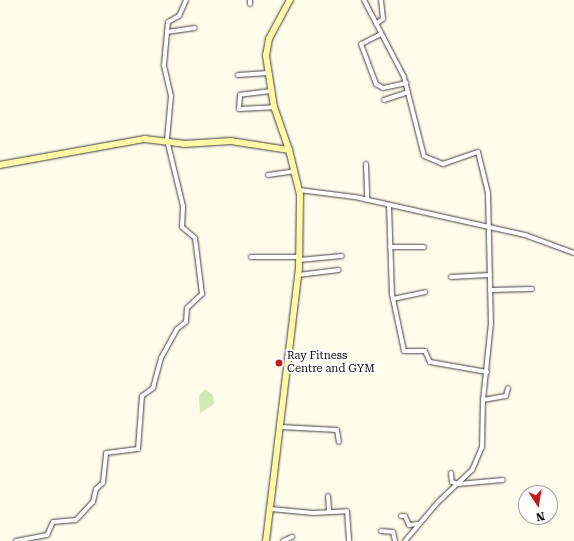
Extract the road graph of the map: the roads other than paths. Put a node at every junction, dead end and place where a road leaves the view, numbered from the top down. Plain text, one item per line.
1 (186, 0) edge
2 (290, 0) edge
3 (364, 0) edge
4 (381, 0) edge
5 (376, 24) junction
6 (195, 28) dead end
7 (167, 32) junction
8 (381, 34) junction
9 (268, 73) junction
10 (238, 75) dead end
11 (406, 83) junction
12 (271, 91) junction
13 (408, 92) junction
14 (384, 100) dead end
15 (274, 107) junction
16 (167, 140) junction
17 (287, 142) junction
18 (279, 150) junction
19 (289, 150) junction
20 (0, 164) edge
21 (366, 164) dead end
22 (295, 171) junction
23 (268, 175) dead end
24 (299, 190) junction
25 (367, 200) junction
26 (389, 205) junction
27 (488, 227) junction
28 (390, 247) junction
29 (424, 247) dead end
30 (574, 253) edge
31 (342, 256) dead end
32 (251, 257) dead end
33 (299, 259) junction
34 (339, 270) dead end
35 (298, 275) junction
36 (490, 275) junction
37 (451, 277) dead end
38 (532, 289) dead end
39 (490, 290) junction
40 (425, 292) dead end
41 (393, 299) junction
42 (486, 372) junction
43 (508, 388) dead end
44 (483, 400) junction
45 (281, 427) junction
46 (339, 442) dead end
47 (451, 473) dead end
48 (503, 480) dead end
49 (458, 484) junction
50 (328, 496) dead end
51 (270, 509) junction
52 (329, 512) junction
53 (401, 516) dead end
54 (418, 524) junction
55 (381, 531) dead end
56 (292, 537) dead end
57 (16, 541) edge
58 (266, 541) edge
59 (283, 541) edge
60 (350, 541) edge
61 (395, 541) edge
62 (405, 541) edge

1 - 7 street
2 - 9 street
3 - 5 street
4 - 5 street
5 - 8 street
6 - 7 street
7 - 16 street
8 - 11 street
8 - 11 street
9 - 10 street
9 - 12 street
11 - 13 street
12 - 15 street
12 - 15 street
13 - 14 street
13 - 27 street
15 - 17 street
16 - 18 street
16 - 20 street
16 - 57 street
17 - 18 street
17 - 19 street
18 - 19 street
19 - 22 street
21 - 25 street
22 - 23 street
22 - 24 street
24 - 25 street
24 - 33 street
25 - 26 street
26 - 27 street
26 - 28 street
27 - 30 street
27 - 36 street
28 - 29 street
28 - 41 street
31 - 33 street
32 - 33 street
33 - 35 street
34 - 35 street
35 - 45 street
36 - 37 street
36 - 39 street
38 - 39 street
39 - 42 street
40 - 41 street
41 - 42 street
42 - 44 street
43 - 44 street
44 - 49 street
45 - 46 street
45 - 51 street
47 - 49 street
48 - 49 street
49 - 54 street
50 - 52 street
51 - 52 street
51 - 58 street
52 - 60 street
53 - 54 street
54 - 62 street
55 - 61 street
56 - 59 street

